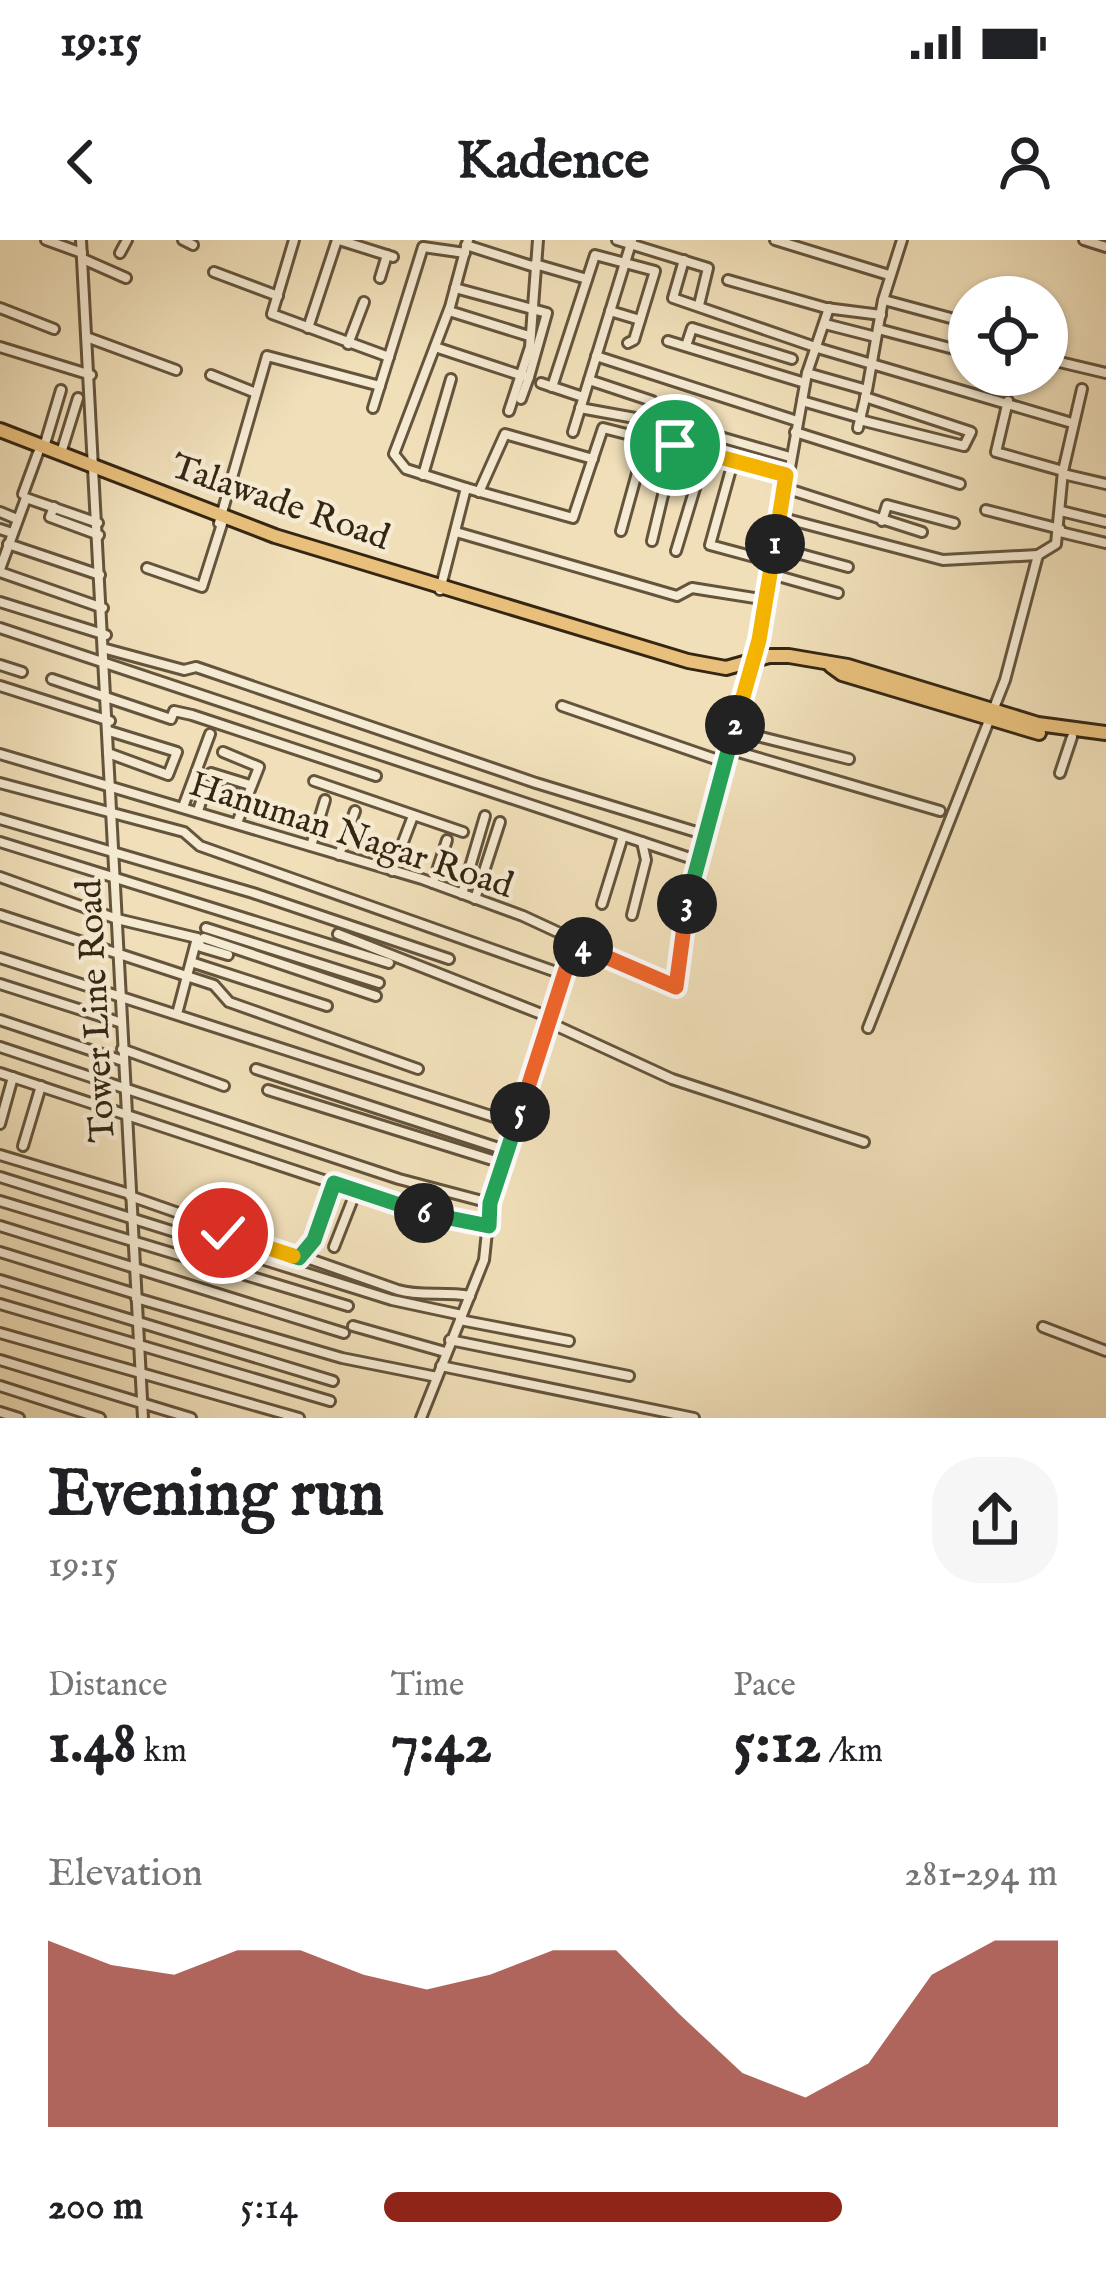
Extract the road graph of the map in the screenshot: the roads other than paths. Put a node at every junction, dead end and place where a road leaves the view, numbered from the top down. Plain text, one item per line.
1 (46, 240) edge
2 (81, 240) edge
3 (128, 240) edge
4 (182, 240) edge
5 (294, 240) edge
6 (338, 240) edge
7 (538, 240) edge
8 (617, 240) edge
9 (776, 240) edge
10 (902, 240) edge
11 (1084, 240) edge
12 (631, 242) edge
13 (193, 245) dead end
14 (466, 246) edge
15 (1106, 247) edge
16 (120, 253) dead end
17 (82, 256) junction
18 (684, 260) junction
19 (626, 263) junction
20 (535, 266) junction
21 (214, 272) dead end
22 (890, 275) junction
23 (127, 278) dead end
24 (380, 278) dead end
25 (587, 279) junction
26 (728, 280) dead end
27 (455, 288) junction
28 (278, 296) junction
29 (884, 300) junction
30 (364, 302) dead end
31 (699, 305) junction
32 (0, 308) edge
33 (829, 308) junction
34 (536, 310) junction
35 (448, 311) junction
36 (610, 311) junction
37 (881, 315) junction
38 (948, 317) edge
39 (640, 320) junction
40 (825, 324) junction
41 (54, 328) dead end
42 (308, 328) junction
43 (877, 333) junction
44 (529, 336) junction
45 (89, 338) junction
46 (668, 340) dead end
47 (628, 343) dead end
48 (348, 344) junction
49 (686, 346) junction
50 (817, 346) junction
51 (0, 347) edge
52 (435, 347) junction
53 (757, 348) junction
54 (948, 348) edge
55 (596, 356) junction
56 (389, 357) junction
57 (792, 359) dead end
58 (872, 363) junction
59 (1068, 364) edge
60 (752, 367) junction
61 (176, 370) dead end
62 (1106, 373) edge
63 (91, 375) junction
64 (211, 375) dead end
65 (526, 376) junction
66 (806, 378) junction
67 (451, 379) dead end
68 (589, 380) junction
69 (380, 386) junction
70 (1082, 389) dead end
71 (61, 390) dead end
72 (256, 393) junction
73 (866, 394) junction
74 (78, 398) dead end
75 (521, 399) dead end
76 (802, 400) junction
77 (1008, 401) junction
78 (582, 402) junction
79 (374, 409) dead end
80 (509, 411) dead end
81 (647, 418) junction
82 (860, 422) junction
83 (1072, 423) junction
84 (796, 426) junction
85 (573, 432) dead end
86 (0, 434) edge
87 (645, 436) junction
88 (675, 445) junction
89 (41, 450) junction
90 (61, 453) junction
91 (705, 455) junction
92 (790, 457) junction
93 (592, 459) junction
94 (734, 462) junction
95 (95, 471) junction
96 (1063, 472) junction
97 (423, 475) junction
98 (786, 475) junction
99 (960, 484) dead end
100 (1106, 484) edge
101 (466, 488) junction
102 (785, 488) junction
103 (479, 492) junction
104 (23, 494) dead end
105 (54, 507) junction
106 (986, 510) dead end
107 (1061, 511) junction
108 (0, 512) edge
109 (779, 517) junction
110 (16, 519) junction
111 (221, 521) junction
112 (882, 521) junction
113 (1106, 522) edge
114 (98, 523) junction
115 (955, 524) dead end
116 (0, 529) edge
117 (1060, 530) junction
118 (621, 531) dead end
119 (456, 532) junction
120 (922, 532) dead end
121 (12, 533) junction
122 (99, 535) junction
123 (652, 541) dead end
124 (8, 544) junction
125 (1106, 544) edge
126 (775, 547) junction
127 (676, 551) dead end
128 (1038, 555) junction
129 (773, 562) junction
130 (848, 567) dead end
131 (147, 568) dead end
132 (0, 571) edge
133 (771, 574) junction
134 (100, 575) junction
135 (440, 587) junction
136 (838, 592) dead end
137 (767, 600) junction
138 (0, 602) edge
139 (103, 604) junction
140 (0, 628) edge
141 (106, 634) junction
142 (106, 650) junction
143 (752, 662) junction
144 (106, 663) junction
145 (0, 665) edge
146 (22, 672) dead end
147 (52, 680) dead end
148 (0, 686) edge
149 (108, 698) junction
150 (562, 706) dead end
151 (989, 713) junction
152 (109, 726) junction
153 (733, 730) junction
154 (210, 734) dead end
155 (1072, 737) junction
156 (1106, 737) edge
157 (728, 749) junction
158 (177, 752) junction
159 (224, 752) dead end
160 (108, 753) junction
161 (0, 754) edge
162 (849, 759) dead end
163 (724, 762) junction
164 (198, 765) junction
165 (211, 773) dead end
166 (1060, 773) dead end
167 (376, 776) dead end
168 (314, 781) dead end
169 (0, 783) edge
170 (250, 785) junction
171 (109, 786) junction
172 (245, 798) junction
173 (325, 800) dead end
174 (183, 807) junction
175 (198, 811) junction
176 (355, 811) dead end
177 (940, 811) dead end
178 (111, 812) junction
179 (412, 816) junction
180 (485, 817) dead end
181 (0, 819) edge
182 (500, 822) dead end
183 (237, 823) junction
184 (463, 832) dead end
185 (703, 834) junction
186 (622, 836) junction
187 (447, 840) dead end
188 (0, 842) edge
189 (642, 842) junction
190 (311, 846) junction
191 (112, 851) junction
192 (339, 855) junction
193 (696, 860) junction
194 (392, 871) junction
195 (0, 877) edge
196 (110, 879) junction
197 (433, 883) junction
198 (462, 893) junction
199 (476, 898) junction
200 (602, 904) dead end
201 (212, 907) junction
202 (0, 915) edge
203 (632, 915) dead end
204 (117, 919) junction
205 (338, 934) dead end
206 (202, 938) junction
207 (574, 944) junction
208 (117, 955) junction
209 (228, 955) dead end
210 (0, 958) edge
211 (448, 959) dead end
212 (194, 963) junction
213 (389, 963) dead end
214 (562, 974) junction
215 (190, 978) junction
216 (379, 983) dead end
217 (0, 984) edge
218 (376, 996) dead end
219 (118, 997) junction
220 (327, 1006) dead end
221 (177, 1014) junction
222 (0, 1020) edge
223 (549, 1020) junction
224 (120, 1022) junction
225 (868, 1028) dead end
226 (0, 1047) edge
227 (123, 1055) junction
228 (256, 1069) dead end
229 (418, 1070) dead end
230 (0, 1073) edge
231 (13, 1077) junction
232 (41, 1086) junction
233 (224, 1086) dead end
234 (125, 1088) junction
235 (268, 1090) dead end
236 (126, 1113) junction
237 (0, 1124) edge
238 (516, 1124) junction
239 (863, 1142) dead end
240 (23, 1146) dead end
241 (505, 1150) junction
242 (0, 1155) edge
243 (502, 1162) junction
244 (0, 1177) edge
245 (334, 1183) junction
246 (356, 1191) junction
247 (130, 1195) junction
248 (0, 1201) edge
249 (490, 1203) junction
250 (132, 1217) junction
251 (0, 1226) edge
252 (489, 1226) junction
253 (135, 1245) junction
254 (334, 1247) dead end
255 (0, 1252) edge
256 (299, 1258) junction
257 (135, 1270) junction
258 (0, 1280) edge
259 (136, 1296) junction
260 (470, 1296) junction
261 (0, 1304) edge
262 (348, 1306) dead end
263 (461, 1318) junction
264 (138, 1322) junction
265 (1043, 1328) dead end
266 (0, 1334) edge
267 (450, 1340) junction
268 (569, 1341) dead end
269 (139, 1344) junction
270 (445, 1352) junction
271 (1106, 1352) edge
272 (0, 1360) edge
273 (441, 1366) junction
274 (140, 1374) junction
275 (629, 1376) dead end
276 (436, 1377) junction
277 (333, 1382) dead end
278 (0, 1387) edge
279 (330, 1401) dead end
280 (142, 1405) junction
281 (0, 1412) edge
282 (19, 1418) edge
283 (100, 1418) edge
284 (143, 1418) edge
285 (191, 1418) edge
286 (299, 1418) edge
287 (421, 1418) edge
288 (694, 1418) edge

1 - 17 street
2 - 17 street, Tower Line Road
3 - 16 street
4 - 13 street
5 - 28 street
6 - 24 street
6 - 42 street
7 - 20 street
8 - 12 street
9 - 22 street
10 - 22 street
11 - 15 street
12 - 18 street
12 - 19 street
14 - 20 street
14 - 27 street
14 - 56 street
17 - 23 street
17 - 45 street, Tower Line Road
18 - 31 street
18 - 31 street
19 - 25 street
19 - 36 street
19 - 39 street
20 - 25 street
20 - 34 street
21 - 28 street
22 - 29 street
25 - 78 street
26 - 33 street
27 - 34 street
27 - 35 street
28 - 42 street
29 - 37 street
29 - 38 street
30 - 48 street
31 - 50 street
32 - 41 street
33 - 37 street
33 - 40 street
34 - 44 street
34 - 65 street
35 - 44 street
35 - 52 street
36 - 39 street
36 - 55 street
37 - 43 street
39 - 47 street
40 - 43 street
40 - 50 street
42 - 48 street
43 - 54 street
43 - 58 street
44 - 65 street
45 - 61 street
45 - 63 street, Tower Line Road
46 - 49 street
48 - 56 street
49 - 53 street
49 - 60 street
50 - 58 street
50 - 66 street
51 - 63 street
52 - 65 street
52 - 97 street
53 - 57 street
53 - 60 street
55 - 68 street
55 - 84 street
56 - 69 street
58 - 73 street
58 - 77 street
59 - 62 street
60 - 66 street
63 - 95 street, Tower Line Road
64 - 72 street
65 - 75 street
65 - 80 street
66 - 73 street
66 - 76 street
67 - 97 street
68 - 78 street
68 - 81 street
69 - 72 street
69 - 79 street
70 - 83 street
71 - 89 street
72 - 111 street
73 - 82 street
73 - 82 street
74 - 90 street
76 - 82 street
76 - 84 street
77 - 83 street
77 - 96 street
78 - 81 street
78 - 85 street
81 - 87 street
81 - 92 street
83 - 96 street
84 - 92 street
84 - 99 street
86 - 89 main road, Talawade Road
87 - 88 street
87 - 93 street
87 - 118 street
88 - 91 street
88 - 123 street
89 - 90 main road, Talawade Road
89 - 95 main road, Talawade Road
89 - 104 street
90 - 95 main road, Talawade Road
91 - 94 street
91 - 127 street
92 - 98 street
93 - 103 street
93 - 103 street
94 - 98 street
94 - 129 street
95 - 111 main road, Talawade Road
95 - 114 street, Tower Line Road
96 - 100 street
96 - 107 street
97 - 101 street
98 - 102 street
101 - 103 street
101 - 119 street
102 - 109 street
102 - 112 street
105 - 110 street
105 - 114 street
105 - 122 street
106 - 117 street
107 - 113 street
107 - 117 street
108 - 110 street
109 - 126 street
109 - 128 street
110 - 121 street
111 - 131 street
111 - 135 main road, Talawade Road
112 - 115 street
112 - 120 street
114 - 122 street, Tower Line Road
116 - 121 street
117 - 125 street
117 - 128 street
119 - 135 street
119 - 137 street
121 - 124 street
122 - 134 street, Tower Line Road
124 - 132 street
124 - 134 street
126 - 129 street
126 - 130 street
128 - 151 street
129 - 133 street
132 - 139 street
133 - 136 street
133 - 137 street
134 - 139 street, Tower Line Road
135 - 143 main road, Talawade Road
137 - 143 street
138 - 141 street
139 - 141 street, Tower Line Road
140 - 144 street
141 - 142 street, Tower Line Road
142 - 144 street, Tower Line Road
142 - 185 street
143 - 151 main road, Talawade Road
143 - 153 street
144 - 149 street, Tower Line Road
144 - 186 street
145 - 146 street
147 - 149 street
148 - 152 street
149 - 152 street, Tower Line Road
149 - 167 street
150 - 163 street
151 - 155 main road, Talawade Road
151 - 156 main road, Talawade Road
151 - 225 street
152 - 158 street
152 - 160 street, Tower Line Road
153 - 157 street
153 - 162 street
154 - 164 street
155 - 156 main road, Talawade Road
155 - 166 street
157 - 163 street
157 - 177 street
158 - 160 street
158 - 164 street
159 - 170 street
160 - 171 street, Tower Line Road
161 - 171 street, Hanuman Nagar Road
163 - 185 street
164 - 174 street
165 - 170 street
168 - 179 street
169 - 178 street
170 - 172 street
171 - 174 street, Hanuman Nagar Road
171 - 178 street, Tower Line Road
172 - 175 street
172 - 183 street
173 - 190 street
174 - 175 street, Hanuman Nagar Road
175 - 183 street, Hanuman Nagar Road
176 - 192 street
178 - 191 street, Tower Line Road
178 - 214 street
179 - 184 street
179 - 194 street
180 - 198 street
181 - 191 street
182 - 199 street
183 - 190 street, Hanuman Nagar Road
185 - 193 street
186 - 189 street
186 - 200 street
187 - 197 street
188 - 196 street
189 - 193 street
189 - 203 street
190 - 192 street, Hanuman Nagar Road
191 - 196 street, Tower Line Road
191 - 211 street
192 - 194 street, Hanuman Nagar Road
193 - 207 street, Hanuman Nagar Road
194 - 197 street, Hanuman Nagar Road
195 - 204 street
196 - 201 street
196 - 204 street, Tower Line Road
197 - 198 street, Hanuman Nagar Road
198 - 199 street, Hanuman Nagar Road
199 - 207 street, Hanuman Nagar Road
201 - 206 street
201 - 213 street
202 - 208 street
204 - 206 street
204 - 208 street, Tower Line Road
205 - 223 street
206 - 209 street
206 - 212 street
206 - 216 street
206 - 218 street
207 - 214 street
208 - 215 street
208 - 219 street, Tower Line Road
210 - 219 street
212 - 215 street
212 - 220 street
214 - 223 street
215 - 221 street
215 - 229 street
217 - 224 street
219 - 221 street
219 - 224 street, Tower Line Road
221 - 238 street
222 - 227 street
223 - 238 street
223 - 239 street
224 - 227 street, Tower Line Road
226 - 234 street
227 - 233 street
227 - 234 street, Tower Line Road
228 - 241 street
230 - 231 street
231 - 232 street
231 - 237 street
232 - 236 street
232 - 240 street
234 - 236 street, Tower Line Road
234 - 249 street
235 - 243 street
236 - 245 street
236 - 247 street, Tower Line Road
238 - 241 street
241 - 243 street
242 - 247 street
243 - 249 street
244 - 250 street
245 - 246 street
245 - 256 street
246 - 252 street
246 - 254 street
247 - 250 street, Tower Line Road
247 - 256 street
248 - 253 street
249 - 252 street
250 - 253 street, Tower Line Road
250 - 263 street
251 - 257 street
252 - 260 street
253 - 257 street, Tower Line Road
253 - 262 street
255 - 259 street
256 - 260 street
257 - 259 street, Tower Line Road
257 - 270 street
258 - 264 street
259 - 264 street, Tower Line Road
259 - 276 street
260 - 263 street
261 - 269 street
263 - 267 street
263 - 268 street
264 - 269 street, Tower Line Road
264 - 277 street
265 - 271 street
266 - 274 street
267 - 270 street
267 - 275 street
269 - 274 street, Tower Line Road
269 - 279 street
270 - 273 street
272 - 280 street
273 - 276 street
273 - 288 street
274 - 280 street, Tower Line Road
274 - 286 street
276 - 287 street
278 - 283 street
280 - 284 street, Tower Line Road
280 - 285 street
281 - 282 street

